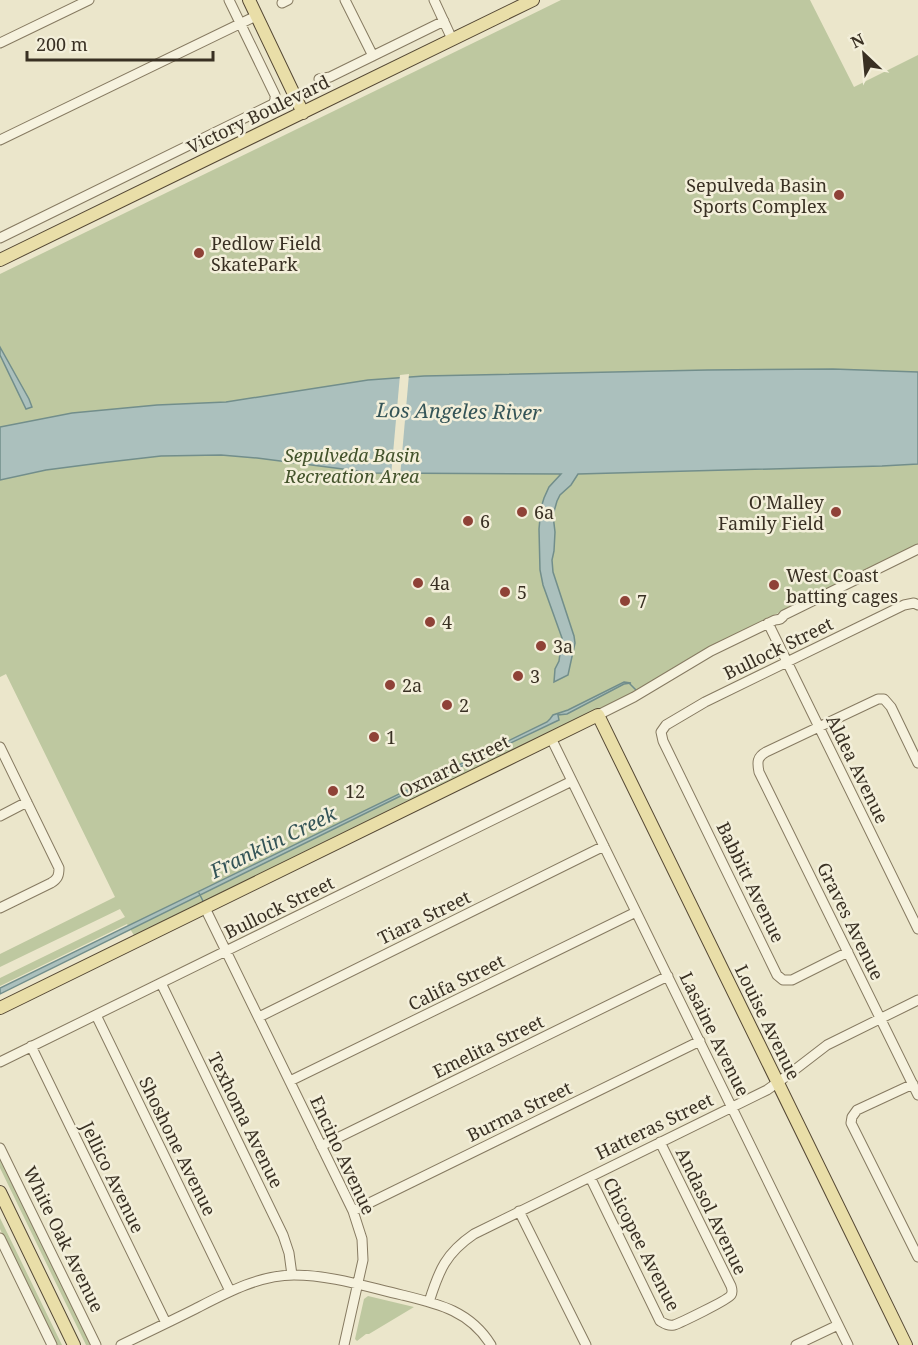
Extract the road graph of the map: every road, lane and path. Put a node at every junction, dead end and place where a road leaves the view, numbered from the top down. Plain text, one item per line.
1 (89, 0) edge
2 (229, 0) edge
3 (249, 0) edge
4 (345, 0) edge
5 (434, 0) edge
6 (533, 0) edge
7 (256, 16) junction
8 (444, 21) junction
9 (241, 24) junction
10 (453, 39) junction
11 (0, 43) edge
12 (373, 56) junction
13 (319, 79) dead end
14 (303, 113) junction
15 (0, 140) edge
16 (0, 238) edge
17 (0, 260) edge
18 (918, 549) edge
19 (916, 604) edge
20 (768, 623) junction
21 (787, 662) junction
22 (598, 715) junction
23 (819, 727) junction
24 (661, 732) joint
25 (551, 738) junction
26 (0, 747) edge
27 (918, 763) edge
28 (572, 781) junction
29 (27, 802) junction
30 (0, 816) edge
31 (604, 846) junction
32 (0, 908) edge
33 (205, 908) junction
34 (636, 912) junction
35 (918, 929) edge
36 (226, 951) junction
37 (848, 952) junction
38 (668, 976) junction
39 (161, 983) junction
40 (918, 1000) edge
41 (0, 1008) edge
42 (96, 1015) junction
43 (259, 1017) junction
44 (880, 1018) junction
45 (700, 1041) junction
46 (31, 1046) junction
47 (0, 1062) edge
48 (290, 1081) junction
49 (778, 1083) junction
50 (913, 1084) junction
51 (918, 1095) edge
52 (731, 1107) junction
53 (660, 1142) junction
54 (321, 1146) junction
55 (0, 1148) edge
56 (590, 1177) junction
57 (0, 1192) edge
58 (353, 1211) junction
59 (519, 1211) junction
60 (0, 1238) edge
61 (918, 1257) edge
62 (292, 1275) junction
63 (358, 1285) junction
64 (230, 1292) junction
65 (429, 1302) junction
66 (166, 1323) junction
67 (666, 1325) joint
68 (838, 1325) junction
69 (52, 1345) edge
70 (74, 1345) edge
71 (96, 1345) edge
72 (121, 1345) edge
73 (344, 1345) edge
74 (491, 1345) edge
75 (586, 1345) edge
76 (796, 1345) edge
77 (848, 1345) edge
78 (906, 1345) edge

1 - 11 street
2 - 9 street
3 - 7 main road
4 - 12 street
5 - 8 street
6 - 10 main road, Victory Boulevard
7 - 9 street
7 - 14 main road
8 - 10 street
8 - 12 street, Victory Boulevard
9 - 15 street
9 - 16 street, Victory Boulevard
10 - 14 main road, Victory Boulevard
12 - 13 street, Victory Boulevard
14 - 17 main road, Victory Boulevard
18 - 20 street, Oxnard Street
19 - 21 street, Bullock Street
20 - 21 street, Aldea Avenue
20 - 22 street, Oxnard Street
21 - 23 street, Aldea Avenue
21 - 24 street, Bullock Street
22 - 25 main road, Oxnard Street
22 - 49 main road, Louise Avenue
23 - 27 street
23 - 35 street, Aldea Avenue
23 - 37 street, Graves Avenue
24 - 37 street, Babbitt Avenue
25 - 28 street, Lasaine Avenue
25 - 33 main road, Oxnard Street
26 - 29 street
28 - 31 street, Lasaine Avenue
28 - 36 street, Bullock Street
29 - 30 street
29 - 32 street
31 - 34 street, Lasaine Avenue
31 - 43 street, Tiara Street
33 - 36 street, Encino Avenue
33 - 41 main road, Oxnard Street
34 - 38 street, Lasaine Avenue
34 - 48 street, Califa Street
36 - 39 street, Bullock Street
36 - 43 street, Encino Avenue
37 - 44 street, Graves Avenue
38 - 45 street, Lasaine Avenue
38 - 54 street, Emelita Street
39 - 42 street, Bullock Street
39 - 62 street, Texhoma Avenue
40 - 44 street, Hatteras Street
42 - 46 street, Bullock Street
42 - 64 street, Shoshone Avenue
43 - 48 street, Encino Avenue
44 - 49 street, Hatteras Street
44 - 50 street, Graves Avenue
45 - 52 street, Lasaine Avenue
45 - 58 street, Burma Street
46 - 47 street, Bullock Street
46 - 66 street, Jellico Avenue
48 - 54 street, Encino Avenue
49 - 52 street, Hatteras Street
49 - 78 main road, Louise Avenue
50 - 51 street, Graves Avenue
50 - 61 street
52 - 53 street, Hatteras Street
52 - 68 street, Lasaine Avenue
53 - 56 street, Hatteras Street
53 - 67 street, Andasol Avenue
54 - 58 street, Encino Avenue
55 - 71 street, White Oak Avenue
56 - 59 street, Hatteras Street
56 - 67 street, Chicopee Avenue
57 - 70 main road, White Oak Avenue
58 - 63 street, Encino Avenue
59 - 65 street, Hatteras Street
59 - 75 street
60 - 69 street
62 - 63 street
62 - 64 street
63 - 65 street
63 - 73 street, Encino Avenue
64 - 66 street
65 - 74 street
66 - 72 street
68 - 76 street
68 - 77 street, Lasaine Avenue

